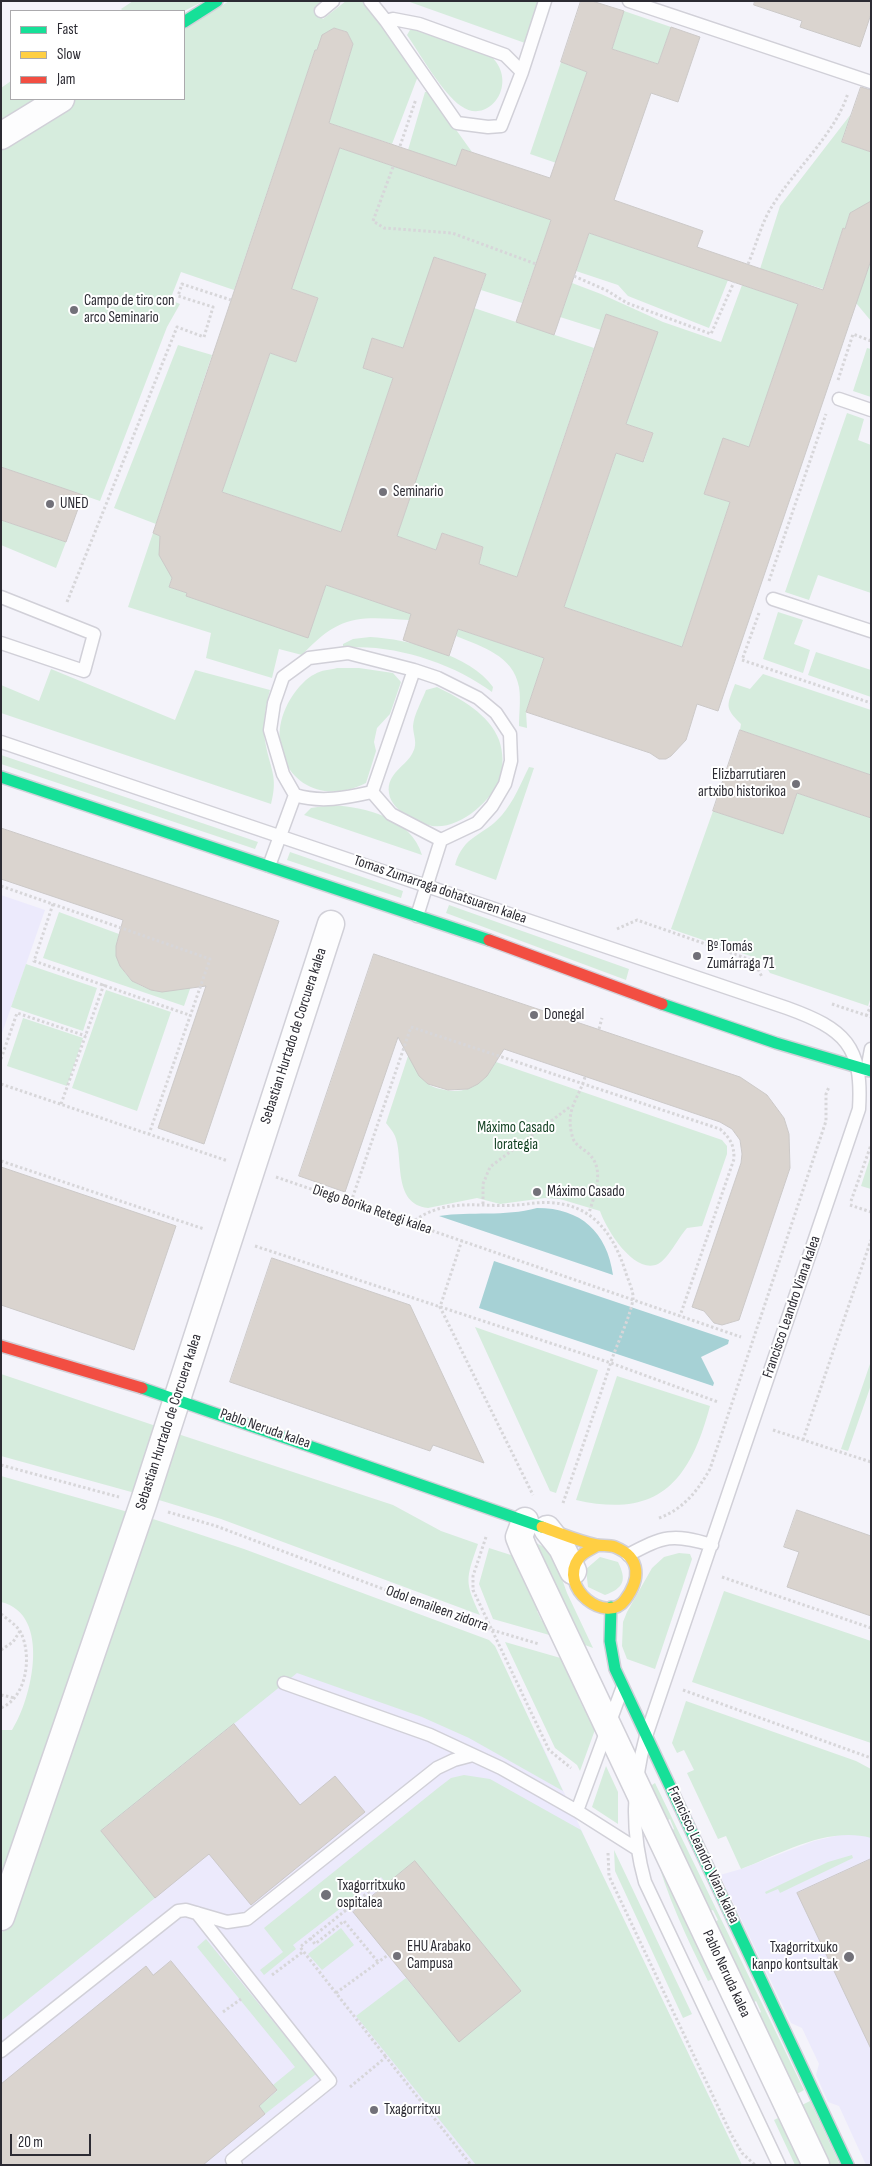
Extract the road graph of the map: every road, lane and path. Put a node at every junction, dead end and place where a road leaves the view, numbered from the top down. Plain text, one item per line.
1 (218, 1) edge
2 (333, 1) edge
3 (370, 1) edge
4 (545, 1) edge
5 (629, 1) edge
6 (321, 11) dead end
7 (185, 21) edge
8 (386, 21) junction
9 (522, 72) junction
10 (426, 76) junction
11 (853, 77) junction
12 (871, 82) edge
13 (60, 100) edge
14 (1, 136) edge
15 (400, 146) dead end
16 (394, 167) dead end
17 (536, 264) dead end
18 (748, 264) dead end
19 (574, 276) dead end
20 (734, 282) dead end
21 (231, 300) dead end
22 (871, 341) edge
23 (834, 398) junction
24 (871, 410) edge
25 (768, 586) dead end
26 (1, 597) edge
27 (773, 599) dead end
28 (762, 604) dead end
29 (59, 620) junction
30 (871, 631) edge
31 (1, 642) edge
32 (414, 670) junction
33 (871, 703) edge
34 (1, 742) edge
35 (1, 776) edge
36 (372, 792) junction
37 (295, 795) junction
38 (280, 836) junction
39 (440, 840) junction
40 (269, 866) junction
41 (1, 886) edge
42 (426, 886) junction
43 (53, 904) junction
44 (417, 916) junction
45 (331, 924) dead end
46 (608, 926) dead end
47 (763, 980) dead end
48 (104, 984) junction
49 (830, 1003) dead end
50 (871, 1006) edge
51 (189, 1015) junction
52 (866, 1016) junction
53 (871, 1017) edge
54 (602, 1018) dead end
55 (599, 1029) dead end
56 (86, 1036) junction
57 (871, 1049) edge
58 (1, 1058) edge
59 (865, 1069) edge
60 (585, 1077) dead end
61 (1, 1084) edge
62 (583, 1084) junction
63 (832, 1086) dead end
64 (62, 1104) junction
65 (571, 1106) junction
66 (149, 1134) junction
67 (1, 1161) edge
68 (251, 1169) junction
69 (352, 1202) junction
70 (483, 1204) junction
71 (850, 1205) dead end
72 (871, 1212) edge
73 (589, 1213) junction
74 (412, 1223) junction
75 (229, 1238) junction
76 (462, 1240) junction
77 (871, 1240) edge
78 (634, 1298) junction
79 (440, 1307) junction
80 (680, 1316) junction
81 (741, 1337) dead end
82 (1, 1346) edge
83 (612, 1361) junction
84 (177, 1399) junction
85 (718, 1402) dead end
86 (773, 1430) dead end
87 (803, 1440) junction
88 (871, 1462) edge
89 (1, 1465) edge
90 (533, 1492) dead end
91 (563, 1503) dead end
92 (143, 1504) junction
93 (652, 1521) dead end
94 (536, 1525) junction
95 (712, 1544) junction
96 (598, 1545) junction
97 (628, 1554) junction
98 (573, 1571) junction
99 (722, 1576) dead end
100 (611, 1607) junction
101 (1, 1614) edge
102 (871, 1628) edge
103 (21, 1631) junction
104 (1, 1650) edge
105 (573, 1655) junction
106 (284, 1683) dead end
107 (664, 1684) junction
108 (623, 1685) junction
109 (1, 1695) edge
110 (15, 1698) junction
111 (1, 1708) edge
112 (608, 1726) junction
113 (646, 1736) junction
114 (473, 1755) junction
115 (871, 1758) edge
116 (636, 1783) junction
117 (577, 1810) junction
118 (637, 1849) junction
119 (381, 1882) dead end
120 (196, 1913) junction
121 (1, 1917) edge
122 (310, 1938) junction
123 (388, 1955) dead end
124 (378, 1962) junction
125 (336, 1993) junction
126 (1, 2051) edge
127 (386, 2058) junction
128 (344, 2081) dead end
129 (236, 2165) edge
130 (471, 2165) edge
131 (780, 2165) edge
132 (816, 2165) edge
133 (848, 2165) edge

1 - 7 street
2 - 6 lane
3 - 8 lane
4 - 9 lane
5 - 11 lane
8 - 9 lane
8 - 10 lane
9 - 10 lane
10 - 15 path
11 - 12 lane
11 - 18 path
13 - 14 street
16 - 17 path
19 - 20 path
21 - 29 path
22 - 23 path
23 - 24 lane
23 - 25 path
26 - 29 lane
27 - 30 lane
28 - 33 path
29 - 31 lane
32 - 36 lane
32 - 37 lane
32 - 39 lane
34 - 38 lane, Tomas Zumarraga dohatsuaren kalea
35 - 40 street
36 - 37 lane
36 - 39 lane
37 - 38 lane
38 - 40 lane
38 - 42 lane, Tomas Zumarraga dohatsuaren kalea
39 - 42 lane
40 - 44 street
41 - 43 path
42 - 44 lane
42 - 59 lane, Tomas Zumarraga dohatsuaren kalea
43 - 48 path
43 - 51 path
44 - 59 street
45 - 68 street, Sebastian Hurtado de Corcuera kalea
46 - 47 path
48 - 51 path
48 - 56 path
49 - 52 path
50 - 52 path
51 - 66 path
52 - 53 path
54 - 55 path
56 - 58 path
56 - 64 path
57 - 59 lane, Francisco Leandro Viana kalea
59 - 95 lane, Francisco Leandro Viana kalea
60 - 62 path
61 - 64 path, Diego Borika Retegi kalea
62 - 65 path
62 - 69 path
62 - 80 path
63 - 93 path
64 - 66 path, Diego Borika Retegi kalea
65 - 70 path
65 - 73 path
66 - 68 path, Diego Borika Retegi kalea
67 - 75 path
68 - 69 path, Diego Borika Retegi kalea
68 - 75 street, Sebastian Hurtado de Corcuera kalea
69 - 74 path, Diego Borika Retegi kalea
70 - 73 path
70 - 74 path
71 - 72 path
73 - 78 path
74 - 76 path, Diego Borika Retegi kalea
75 - 79 path
75 - 84 street, Sebastian Hurtado de Corcuera kalea
76 - 78 path, Diego Borika Retegi kalea
76 - 79 path
77 - 87 path
78 - 80 path, Diego Borika Retegi kalea
78 - 83 path
79 - 83 path
79 - 90 path
80 - 81 path, Diego Borika Retegi kalea
82 - 84 street, Pablo Neruda kalea
83 - 85 path
83 - 91 path
84 - 92 street, Sebastian Hurtado de Corcuera kalea
84 - 94 street, Pablo Neruda kalea
86 - 87 path
87 - 88 path
89 - 92 path, Odol emaileen zidorra
92 - 105 path, Odol emaileen zidorra
92 - 121 street, Sebastian Hurtado de Corcuera kalea
94 - 96 street, Pablo Neruda kalea
94 - 98 street
94 - 105 street, Pablo Neruda kalea
95 - 97 lane
95 - 107 lane, Francisco Leandro Viana kalea
96 - 97 street
96 - 98 street
97 - 100 street
98 - 100 street
99 - 102 path
100 - 108 street, Francisco Leandro Viana kalea
101 - 103 path
103 - 104 path
103 - 110 path
105 - 112 street, Pablo Neruda kalea
106 - 114 lane
107 - 113 lane, Francisco Leandro Viana kalea
107 - 115 path
108 - 112 lane
108 - 113 street, Francisco Leandro Viana kalea
109 - 110 path
110 - 111 path
112 - 116 street, Pablo Neruda kalea
112 - 117 lane
113 - 116 lane, Pablo Neruda kalea
113 - 133 street, Francisco Leandro Viana kalea
114 - 117 lane
114 - 120 lane
116 - 118 lane, Pablo Neruda kalea
116 - 132 street, Pablo Neruda kalea
117 - 118 lane
118 - 131 lane, Pablo Neruda kalea
119 - 122 path
120 - 126 lane
120 - 129 lane
122 - 124 path
122 - 125 path
123 - 124 path
124 - 125 path
125 - 127 path
127 - 128 path
127 - 130 path

